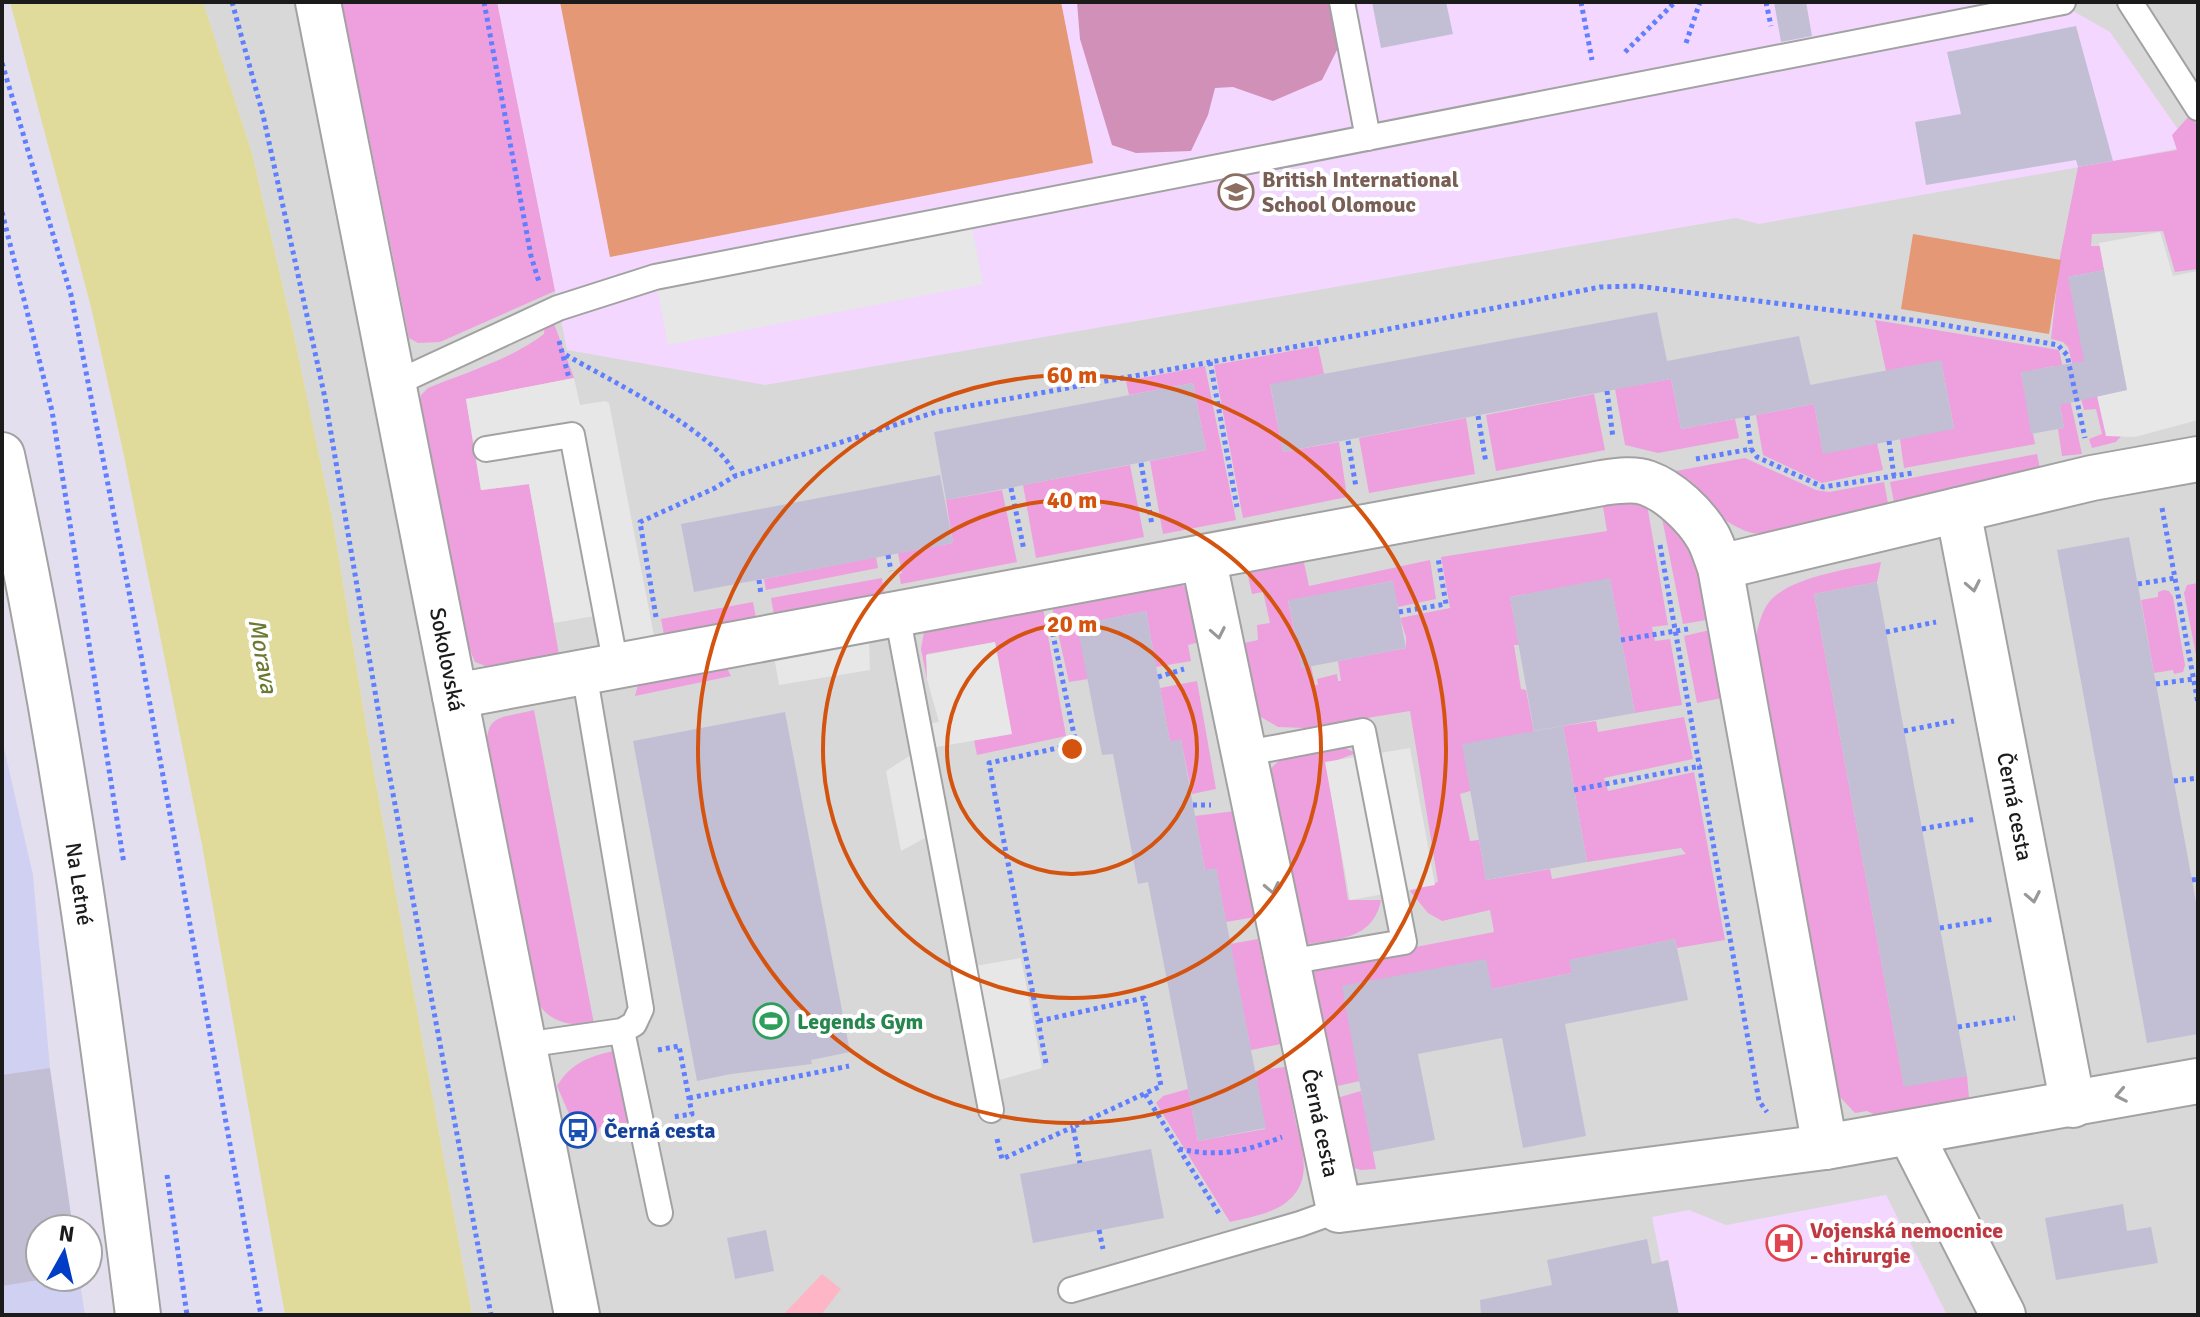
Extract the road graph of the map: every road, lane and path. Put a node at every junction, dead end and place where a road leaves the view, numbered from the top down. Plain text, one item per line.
1 (232, 2) edge
2 (318, 2) edge
3 (484, 2) edge
4 (1342, 2) edge
5 (1581, 2) edge
6 (1675, 2) edge
7 (2130, 2) edge
8 (2055, 3) edge
9 (2, 63) edge
10 (1597, 87) junction
11 (2198, 108) edge
12 (1368, 138) junction
13 (548, 313) junction
14 (565, 355) dead end
15 (1210, 362) junction
16 (394, 384) junction
17 (1607, 391) dead end
18 (1478, 416) dead end
19 (1747, 416) dead end
20 (1348, 441) dead end
21 (1889, 441) dead end
22 (486, 449) dead end
23 (1751, 449) junction
24 (1615, 453) dead end
25 (2, 455) edge
26 (2198, 459) edge
27 (1685, 461) dead end
28 (1141, 463) dead end
29 (1925, 471) dead end
30 (735, 476) junction
31 (1894, 476) junction
32 (1488, 477) dead end
33 (2092, 478) junction
34 (1011, 488) dead end
35 (1358, 502) dead end
36 (2162, 505) dead end
37 (1237, 510) dead end
38 (1958, 510) junction
39 (1152, 525) dead end
40 (1659, 539) dead end
41 (1436, 548) dead end
42 (1025, 554) dead end
43 (888, 555) dead end
44 (1203, 557) junction
45 (1720, 567) junction
46 (2175, 578) junction
47 (759, 580) dead end
48 (2138, 584) dead end
49 (894, 594) junction
50 (761, 596) dead end
51 (1399, 612) dead end
52 (1051, 622) dead end
53 (1655, 634) dead end
54 (1621, 640) dead end
55 (663, 657) junction
56 (1192, 667) dead end
57 (600, 669) junction
58 (1158, 677) dead end
59 (2194, 679) junction
60 (2156, 684) dead end
61 (455, 696) junction
62 (2198, 703) edge
63 (1960, 720) dead end
64 (1904, 731) dead end
65 (1242, 754) junction
66 (1701, 766) junction
67 (2198, 778) edge
68 (2174, 781) dead end
69 (1574, 790) dead end
70 (1991, 817) dead end
71 (1922, 829) dead end
72 (1995, 918) dead end
73 (1940, 928) dead end
74 (1288, 962) junction
75 (1039, 1021) junction
76 (622, 1031) junction
77 (524, 1045) junction
78 (669, 1049) dead end
79 (1046, 1063) dead end
80 (849, 1066) dead end
81 (2198, 1081) edge
82 (1144, 1094) junction
83 (689, 1098) junction
84 (2073, 1105) junction
85 (991, 1110) dead end
86 (661, 1120) dead end
87 (1775, 1121) dead end
88 (1073, 1127) junction
89 (1292, 1131) dead end
90 (1910, 1133) junction
91 (997, 1136) dead end
92 (1825, 1147) junction
93 (1179, 1149) junction
94 (1080, 1163) dead end
95 (1339, 1210) junction
96 (660, 1213) dead end
97 (1221, 1216) dead end
98 (1099, 1230) dead end
99 (1105, 1259) dead end
100 (1071, 1290) dead end
101 (138, 1315) edge
102 (261, 1315) edge
103 (491, 1315) edge
104 (577, 1315) edge
105 (2003, 1315) edge

1 - 103 path
2 - 16 street, Sokolovská
3 - 13 path
4 - 12 lane
5 - 10 path
6 - 10 path
7 - 11 lane
8 - 10 lane
9 - 102 path
10 - 12 lane
12 - 13 lane
13 - 16 lane
14 - 30 path
15 - 30 path
15 - 33 path
15 - 37 path
16 - 61 street, Sokolovská
17 - 24 path
18 - 32 path
19 - 23 path
20 - 35 path
21 - 31 path
22 - 57 lane
23 - 27 path
23 - 31 path
25 - 101 street, Na Letné
26 - 33 street
28 - 39 path
29 - 31 path
30 - 55 path
33 - 38 street
34 - 42 path
36 - 46 path
38 - 45 street
38 -> 84 street, Černá cesta
40 - 66 path
41 - 51 path
43 - 49 path
44 - 45 street
44 - 49 street
44 -> 65 street, Černá cesta
45 - 92 street
46 - 48 path
46 - 59 path
47 - 50 path
49 - 55 street
49 - 85 lane
52 - 75 path
53 - 54 path
55 - 57 street
56 - 58 path
57 - 61 street
57 - 76 lane
59 - 60 path
59 - 62 path
61 - 77 street, Sokolovská
63 - 64 path
65 -> 74 street, Černá cesta
65 - 74 lane
66 - 69 path
66 - 87 path
67 - 68 path
70 - 71 path
72 - 73 path
74 - 95 street, Černá cesta
75 - 79 path
75 - 82 path
76 - 77 lane
76 - 96 lane
77 - 104 street, Sokolovská
78 - 83 path
80 - 83 path
81 -> 84 street, Černá cesta
82 - 88 path
82 - 93 path
83 - 86 path
84 - 90 street, Černá cesta
88 - 91 path
88 - 94 path
89 - 93 path
90 - 92 street, Černá cesta
90 - 105 street
92 - 95 street, Černá cesta
93 - 97 path
95 - 100 lane
98 - 99 path

